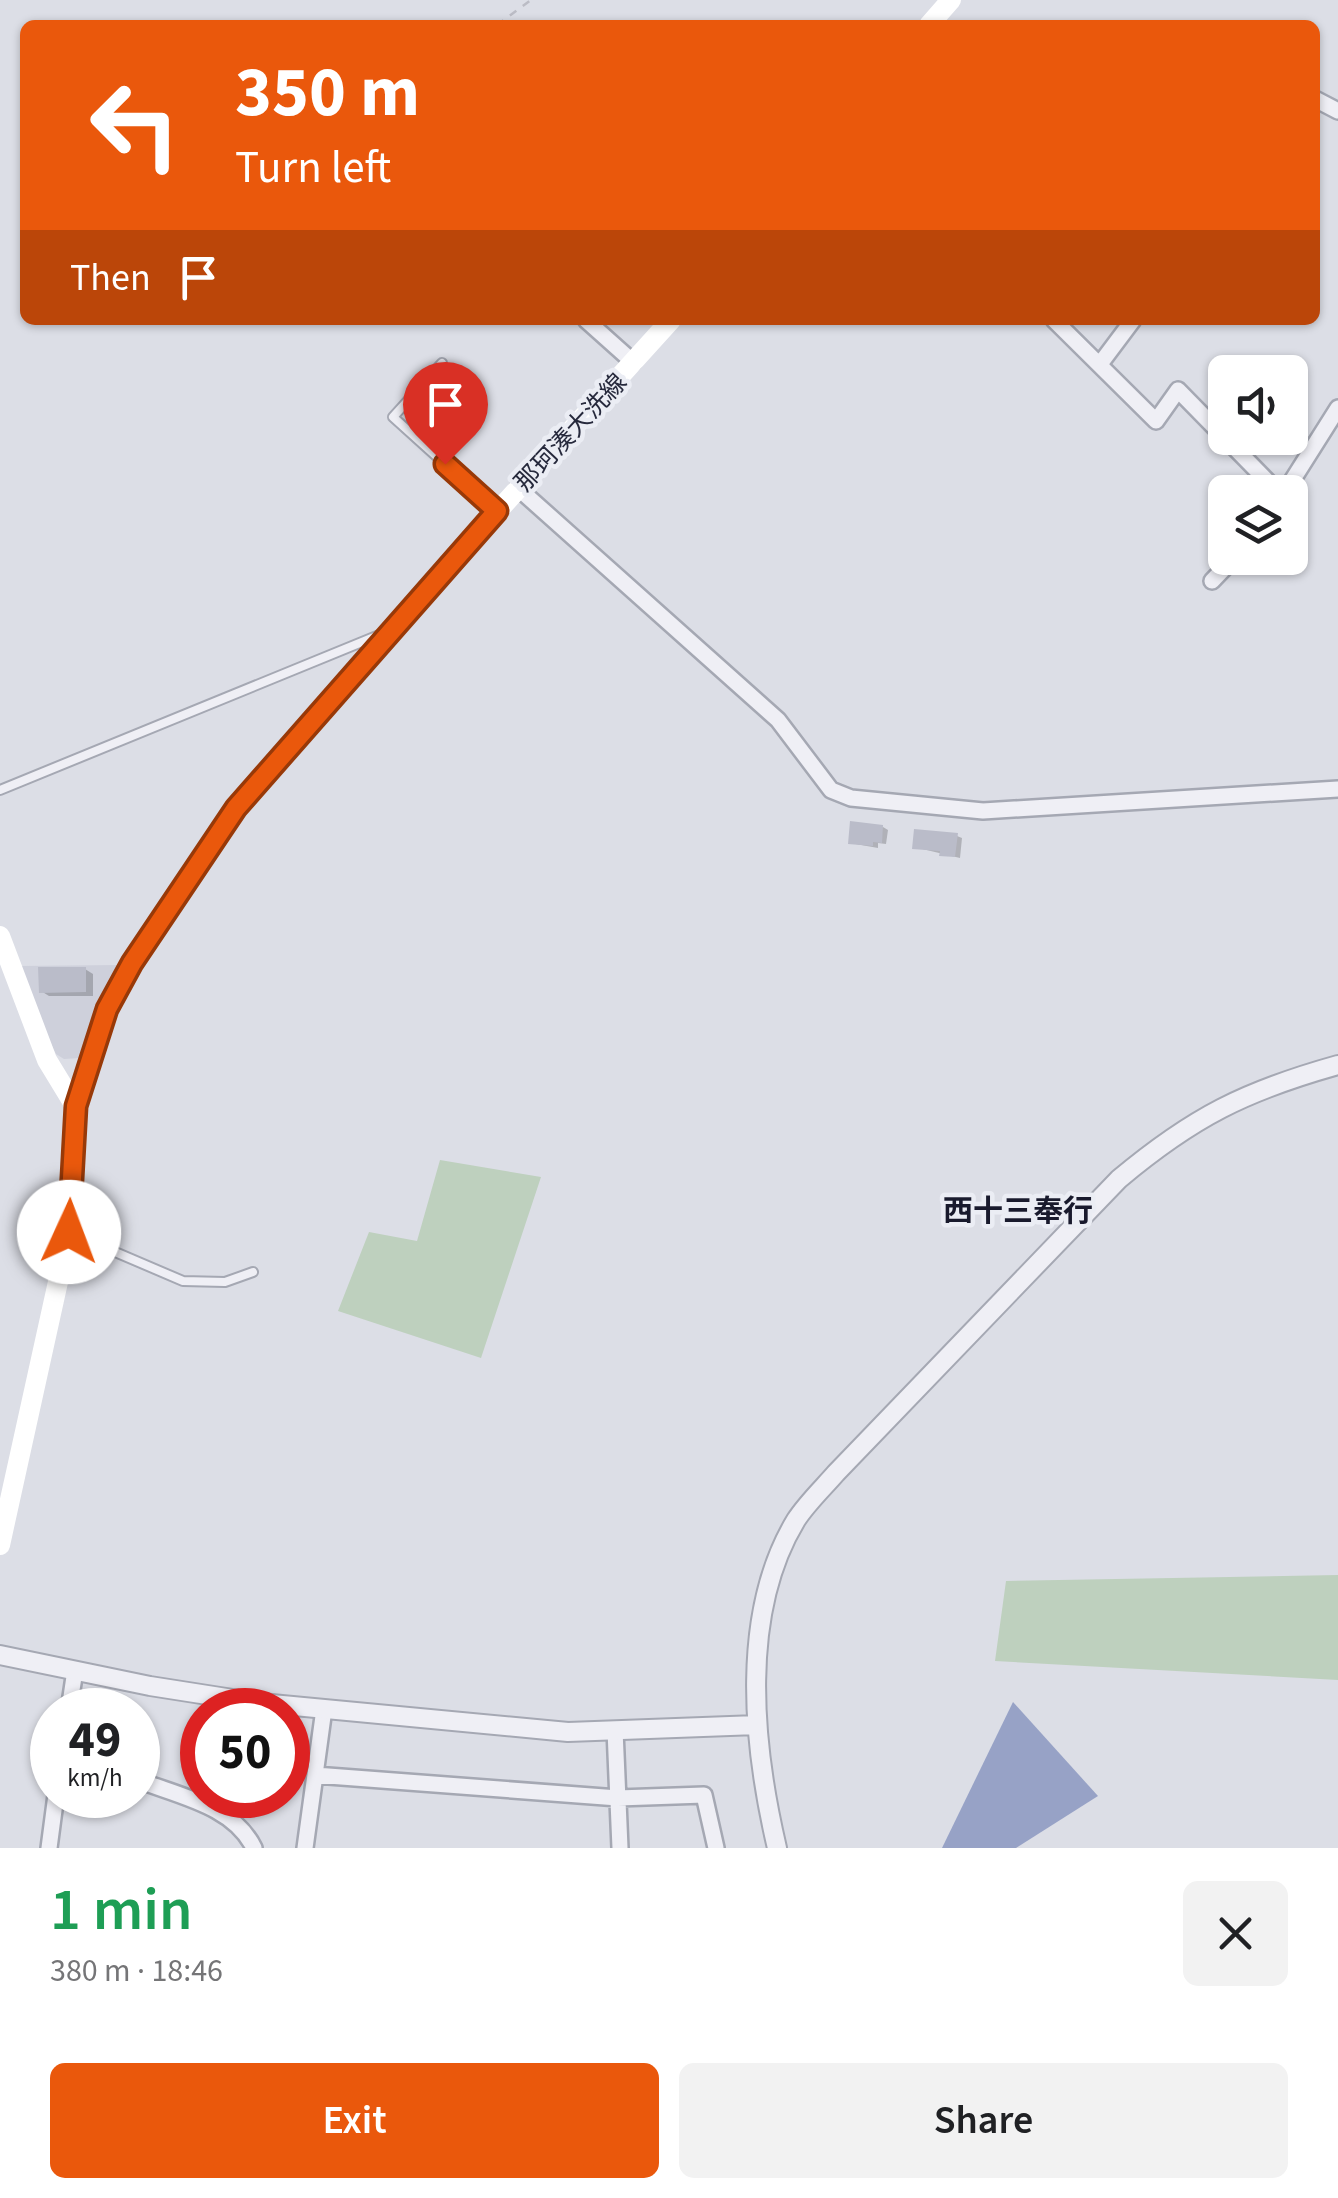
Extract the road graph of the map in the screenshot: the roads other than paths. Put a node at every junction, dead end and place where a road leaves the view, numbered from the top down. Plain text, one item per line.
1 (951, 0) edge
2 (933, 20) edge
3 (592, 325) edge
4 (667, 325) edge
5 (1059, 325) edge
6 (1129, 325) edge
7 (634, 362) junction
8 (442, 363) dead end
9 (1100, 364) junction
10 (1338, 408) edge
11 (1264, 475) edge
12 (1293, 475) edge
13 (518, 488) junction
14 (497, 511) junction
15 (1218, 575) edge
16 (1212, 581) dead end
17 (392, 630) junction
18 (1338, 789) edge
19 (0, 790) edge
20 (0, 936) edge
21 (1338, 1065) edge
22 (76, 1106) junction
23 (69, 1232) junction
24 (254, 1272) dead end
25 (0, 1546) edge
26 (0, 1654) edge
27 (75, 1670) junction
28 (72, 1688) edge
29 (324, 1709) junction
30 (757, 1725) junction
31 (615, 1730) junction
32 (315, 1775) junction
33 (160, 1789) edge
34 (618, 1798) junction
35 (53, 1818) edge
36 (49, 1848) edge
37 (254, 1848) edge
38 (305, 1848) edge
39 (620, 1848) edge
40 (716, 1848) edge
41 (777, 1848) edge

1 - 2 main road
3 - 7 street
4 - 7 main road, 那珂湊大洗線
5 - 9 street
6 - 9 street
7 - 13 main road, 那珂湊大洗線
8 - 14 lane
9 - 11 street
10 - 12 street
13 - 14 main road, 那珂湊大洗線
13 - 18 street
14 - 17 main road, 那珂湊大洗線
15 - 16 street
17 - 19 lane
17 - 22 main road, 那珂湊大洗線
20 - 22 main road
21 - 30 street
22 - 23 main road, 那珂湊大洗線
23 - 24 lane
23 - 25 main road, 那珂湊大洗線
26 - 27 street
27 - 28 street
27 - 29 street
29 - 31 street
29 - 32 street
30 - 31 street
30 - 41 street
31 - 34 street
32 - 34 street
32 - 38 street
33 - 37 street
34 - 39 street
34 - 40 street
35 - 36 street

